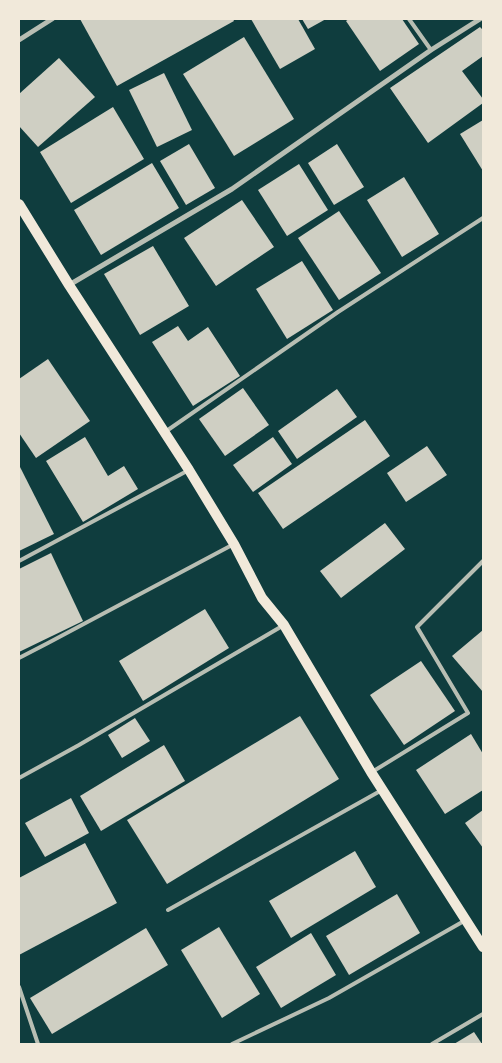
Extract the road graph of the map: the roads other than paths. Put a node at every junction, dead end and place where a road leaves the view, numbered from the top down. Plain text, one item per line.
1 (52, 19) edge
2 (409, 19) edge
3 (480, 19) edge
4 (19, 40) edge
5 (431, 50) junction
6 (19, 204) edge
7 (483, 218) edge
8 (69, 285) junction
9 (165, 432) junction
10 (189, 470) junction
11 (234, 544) junction
12 (19, 561) edge
13 (483, 561) edge
14 (284, 625) junction
15 (19, 658) edge
16 (371, 772) junction
17 (19, 778) edge
18 (382, 790) junction
19 (168, 910) dead end
20 (466, 920) junction
21 (483, 947) edge
22 (19, 987) edge
23 (483, 1014) edge
24 (38, 1044) edge
25 (232, 1044) edge
26 (432, 1044) edge

1 - 4 street
2 - 5 lane
3 - 5 street
5 - 8 street
6 - 8 main road
7 - 9 lane
8 - 9 main road
9 - 10 main road
10 - 11 main road
10 - 12 lane
11 - 14 main road
11 - 15 lane
13 - 16 lane
14 - 16 main road
14 - 17 lane
16 - 18 main road
18 - 19 lane
18 - 20 main road
20 - 21 main road
20 - 25 lane
22 - 24 lane
23 - 26 lane

